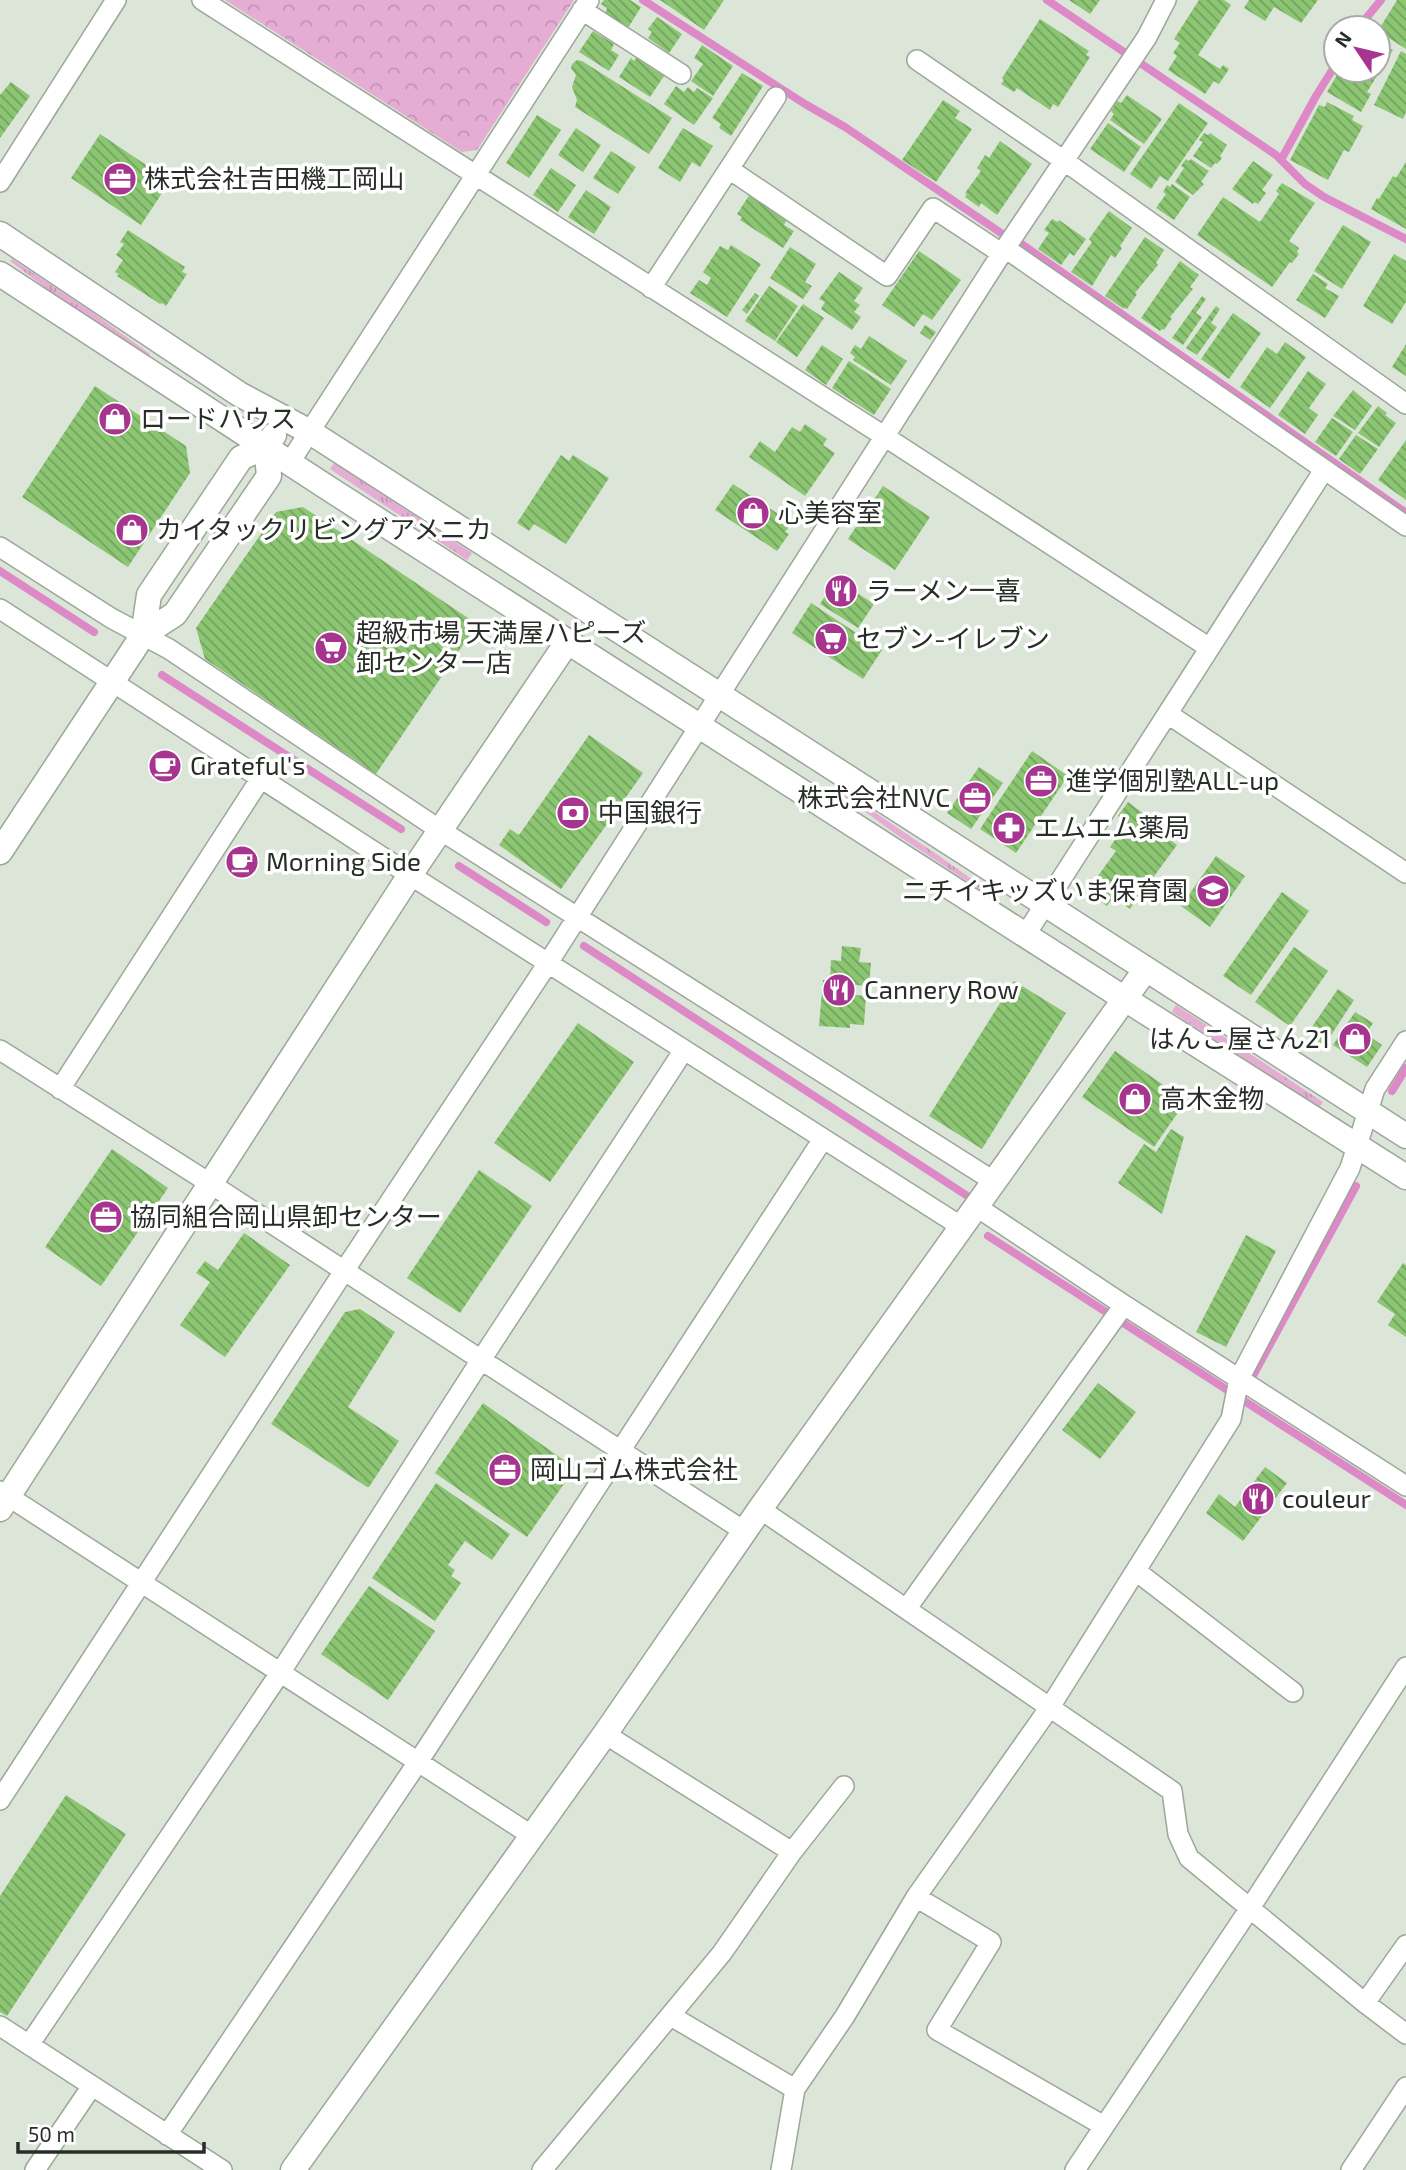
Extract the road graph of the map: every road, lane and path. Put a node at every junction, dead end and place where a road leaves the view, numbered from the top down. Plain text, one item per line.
1 (116, 0) edge
2 (202, 0) edge
3 (1166, 0) edge
4 (586, 5) edge
5 (917, 61) dead end
6 (681, 74) dead end
7 (776, 97) dead end
8 (1063, 160) junction
9 (729, 169) junction
10 (476, 175) junction
11 (0, 181) edge
12 (0, 234) edge
13 (1007, 244) junction
14 (0, 274) edge
15 (651, 288) junction
16 (1406, 404) edge
17 (284, 418) junction
18 (310, 432) junction
19 (884, 436) junction
20 (266, 446) junction
21 (290, 462) junction
22 (1324, 470) junction
23 (1406, 526) edge
24 (0, 547) edge
25 (0, 609) edge
26 (143, 635) junction
27 (568, 641) junction
28 (1208, 647) junction
29 (111, 681) junction
30 (717, 695) junction
31 (1168, 715) junction
32 (699, 725) junction
33 (261, 778) junction
34 (440, 830) junction
35 (0, 852) edge
36 (1406, 873) edge
37 (410, 875) junction
38 (1046, 904) junction
39 (577, 917) junction
40 (1026, 934) junction
41 (548, 963) junction
42 (1146, 969) junction
43 (1125, 999) junction
44 (1406, 1041) edge
45 (0, 1050) edge
46 (684, 1050) junction
47 (60, 1089) junction
48 (1368, 1112) junction
49 (1406, 1136) edge
50 (823, 1139) junction
51 (1357, 1145) junction
52 (1406, 1177) edge
53 (995, 1182) junction
54 (211, 1184) junction
55 (977, 1207) junction
56 (962, 1227) junction
57 (344, 1271) junction
58 (1118, 1314) junction
59 (481, 1360) junction
60 (1241, 1388) junction
61 (620, 1451) junction
62 (1406, 1486) edge
63 (3, 1499) edge
64 (760, 1509) junction
65 (744, 1531) junction
66 (1136, 1571) junction
67 (141, 1583) junction
68 (907, 1608) junction
69 (1406, 1667) edge
70 (280, 1673) junction
71 (1293, 1692) dead end
72 (1050, 1707) junction
73 (605, 1734) junction
74 (418, 1762) junction
75 (844, 1786) dead end
76 (0, 1800) edge
77 (531, 1835) junction
78 (792, 1852) junction
79 (916, 1897) junction
80 (1250, 1908) junction
81 (1406, 1945) edge
82 (1365, 2003) junction
83 (671, 2016) junction
84 (0, 2026) edge
85 (1406, 2034) edge
86 (29, 2045) junction
87 (92, 2086) junction
88 (1406, 2087) edge
89 (794, 2089) junction
90 (1104, 2126) junction
91 (167, 2135) junction
92 (35, 2170) edge
93 (222, 2170) edge
94 (293, 2170) edge
95 (542, 2170) edge
96 (781, 2170) edge
97 (1075, 2170) edge
98 (1351, 2170) edge

1 - 11 street
2 - 10 street
3 - 8 street
4 - 6 street
4 - 10 street
5 - 8 street
7 - 9 street
8 - 13 street
8 - 16 street
9 - 13 street
9 - 15 street
10 - 15 street
10 - 18 street
12 - 17 street
13 - 19 street
13 - 22 street
14 - 20 street
15 - 19 street
17 - 18 street
17 - 20 street
18 - 21 street
18 - 30 street
19 - 28 street
19 - 30 street
20 - 21 street
20 - 26 street
20 - 26 street
21 - 27 street
22 - 23 street
22 - 28 street
24 - 26 street
25 - 29 street
26 - 29 street
26 - 34 street
27 - 32 street
27 - 34 street
28 - 31 street
29 - 33 street
29 - 35 street
30 - 32 street
30 - 38 street
31 - 36 street
31 - 38 street
32 - 39 street
32 - 40 street
33 - 37 street
33 - 47 street
34 - 37 street
34 - 39 street
37 - 41 street
37 - 54 street
38 - 40 street
38 - 42 street
39 - 41 street
39 - 53 street
40 - 43 street
41 - 46 street
41 - 57 street
42 - 43 street
42 - 48 street
43 - 51 street
43 - 53 street
44 - 48 street
45 - 47 street
46 - 50 street
46 - 59 street
47 - 54 street
48 - 49 street
48 - 51 street
50 - 56 street
50 - 61 street
51 - 52 street
51 - 60 street
53 - 55 street
54 - 57 street
54 - 63 street
55 - 56 street
55 - 58 street
56 - 64 street
57 - 59 street
57 - 67 street
58 - 60 street
58 - 68 street
59 - 61 street
59 - 70 street
60 - 62 street
60 - 66 street
61 - 65 street
61 - 74 street
63 - 67 street
64 - 65 street
64 - 68 street
65 - 73 street
66 - 71 street
66 - 72 street
67 - 70 street
67 - 76 street
68 - 72 street
69 - 80 street
70 - 74 street
70 - 86 street
72 - 79 street
72 - 80 street
73 - 77 street
73 - 78 street
74 - 77 street
74 - 91 street
75 - 78 street
77 - 94 street
78 - 83 street
79 - 89 street
79 - 90 street
80 - 82 street
80 - 90 street
81 - 82 street
82 - 85 street
83 - 89 street
83 - 95 street
84 - 86 street
86 - 87 street
87 - 91 street
87 - 92 street
88 - 98 street
89 - 96 street
90 - 97 street
91 - 93 street

